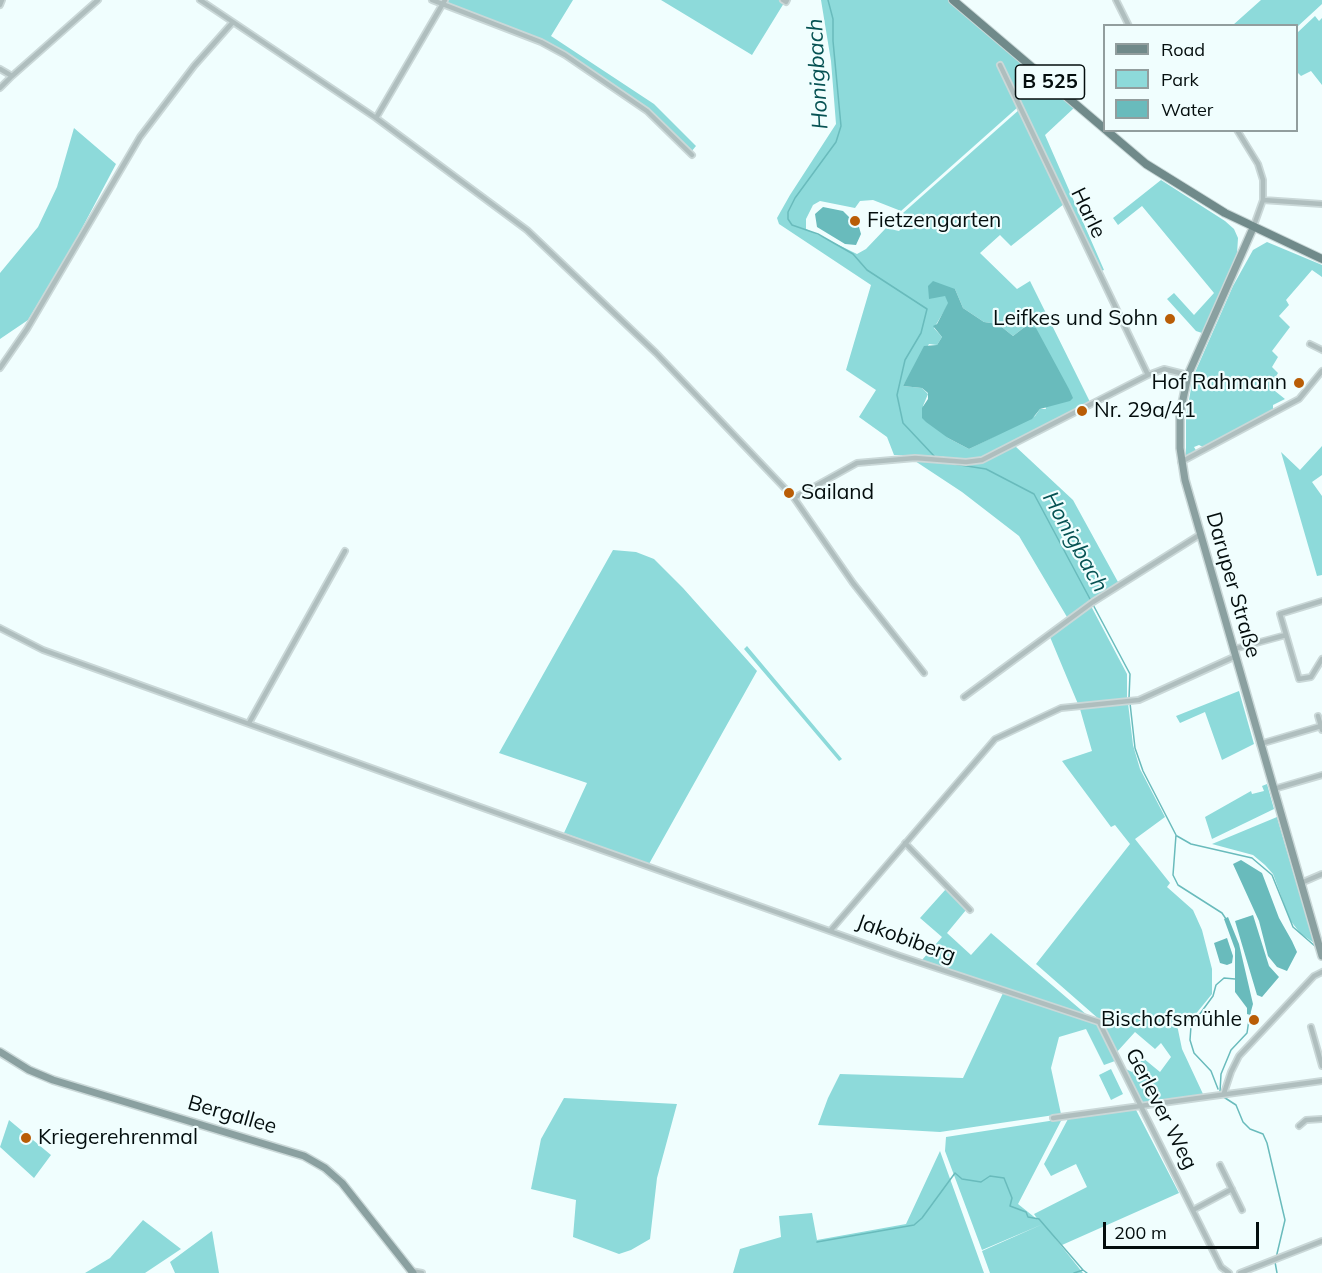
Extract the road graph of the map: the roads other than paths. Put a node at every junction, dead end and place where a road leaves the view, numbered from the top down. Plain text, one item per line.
1 (2, 0) edge
2 (98, 0) edge
3 (200, 0) edge
4 (432, 0) edge
5 (445, 0) edge
6 (783, 0) edge
7 (788, 0) edge
8 (953, 0) edge
9 (1116, 0) edge
10 (0, 5) edge
11 (441, 6) junction
12 (233, 22) junction
13 (1128, 24) edge
14 (1000, 65) dead end
15 (0, 69) edge
16 (12, 76) junction
17 (0, 88) edge
18 (375, 118) junction
19 (1103, 127) edge
20 (1109, 132) edge
21 (1238, 132) edge
22 (692, 155) dead end
23 (1263, 200) junction
24 (1322, 204) edge
25 (1252, 228) junction
26 (1322, 259) edge
27 (1310, 344) dead end
28 (1322, 350) edge
29 (0, 368) edge
30 (1322, 371) edge
31 (1148, 375) junction
32 (1188, 375) junction
33 (1181, 462) junction
34 (794, 498) junction
35 (1201, 534) junction
36 (345, 551) dead end
37 (1322, 601) edge
38 (0, 628) edge
39 (1286, 635) junction
40 (1235, 652) junction
41 (1322, 659) edge
42 (924, 673) dead end
43 (964, 697) dead end
44 (1318, 716) dead end
45 (249, 723) junction
46 (1321, 728) edge
47 (1260, 744) junction
48 (1322, 775) edge
49 (1274, 789) junction
50 (905, 843) junction
51 (1322, 874) edge
52 (1301, 883) junction
53 (970, 909) dead end
54 (831, 930) junction
55 (1321, 951) edge
56 (1322, 972) edge
57 (1099, 1022) joint
58 (1311, 1028) dead end
59 (0, 1052) edge
60 (1322, 1066) edge
61 (1322, 1081) edge
62 (1221, 1093) junction
63 (1139, 1104) junction
64 (1053, 1118) dead end
65 (1322, 1119) edge
66 (1299, 1126) dead end
67 (1220, 1165) dead end
68 (1232, 1189) junction
69 (1193, 1210) junction
70 (1242, 1210) dead end
71 (1322, 1240) edge
72 (412, 1272) edge
73 (422, 1273) edge
74 (1229, 1273) edge
75 (1240, 1273) edge

1 - 10 street
2 - 16 street
3 - 12 street
4 - 11 street
5 - 11 street
6 - 7 street
8 - 19 main road, B 525
9 - 13 street
11 - 18 street
11 - 22 street
12 - 18 street
12 - 29 street
14 - 31 street, Harle
15 - 16 street
16 - 17 street
18 - 34 street
20 - 25 main road, B 525
21 - 23 street
23 - 24 street
23 - 25 street
25 - 26 main road, B 525
25 - 32 street, Daruper Straße
27 - 28 street
30 - 33 street
31 - 32 street
31 - 34 street
32 - 33 street, Daruper Straße
33 - 35 street, Daruper Straße
34 - 42 street
35 - 40 street, Daruper Straße
35 - 43 street
36 - 45 street
37 - 39 street
38 - 45 street
39 - 40 street, Jakobiberg
39 - 41 street
40 - 47 street, Daruper Straße
40 - 50 street, Jakobiberg
44 - 46 street
45 - 54 street
46 - 47 street
47 - 49 street, Daruper Straße
48 - 49 street
49 - 52 street, Daruper Straße
50 - 53 street
50 - 54 street, Jakobiberg
51 - 52 street
52 - 55 street, Daruper Straße
54 - 57 street, Jakobiberg
56 - 62 street
57 - 63 street, Gerlever Weg
58 - 60 street
59 - 72 street, Bergallee
61 - 62 street
62 - 63 street
63 - 64 street
63 - 69 street, Gerlever Weg
65 - 66 street
67 - 68 street, Gerlever Weg
68 - 69 street
68 - 70 street, Gerlever Weg
69 - 74 street, Gerlever Weg
71 - 75 street
72 - 73 street

